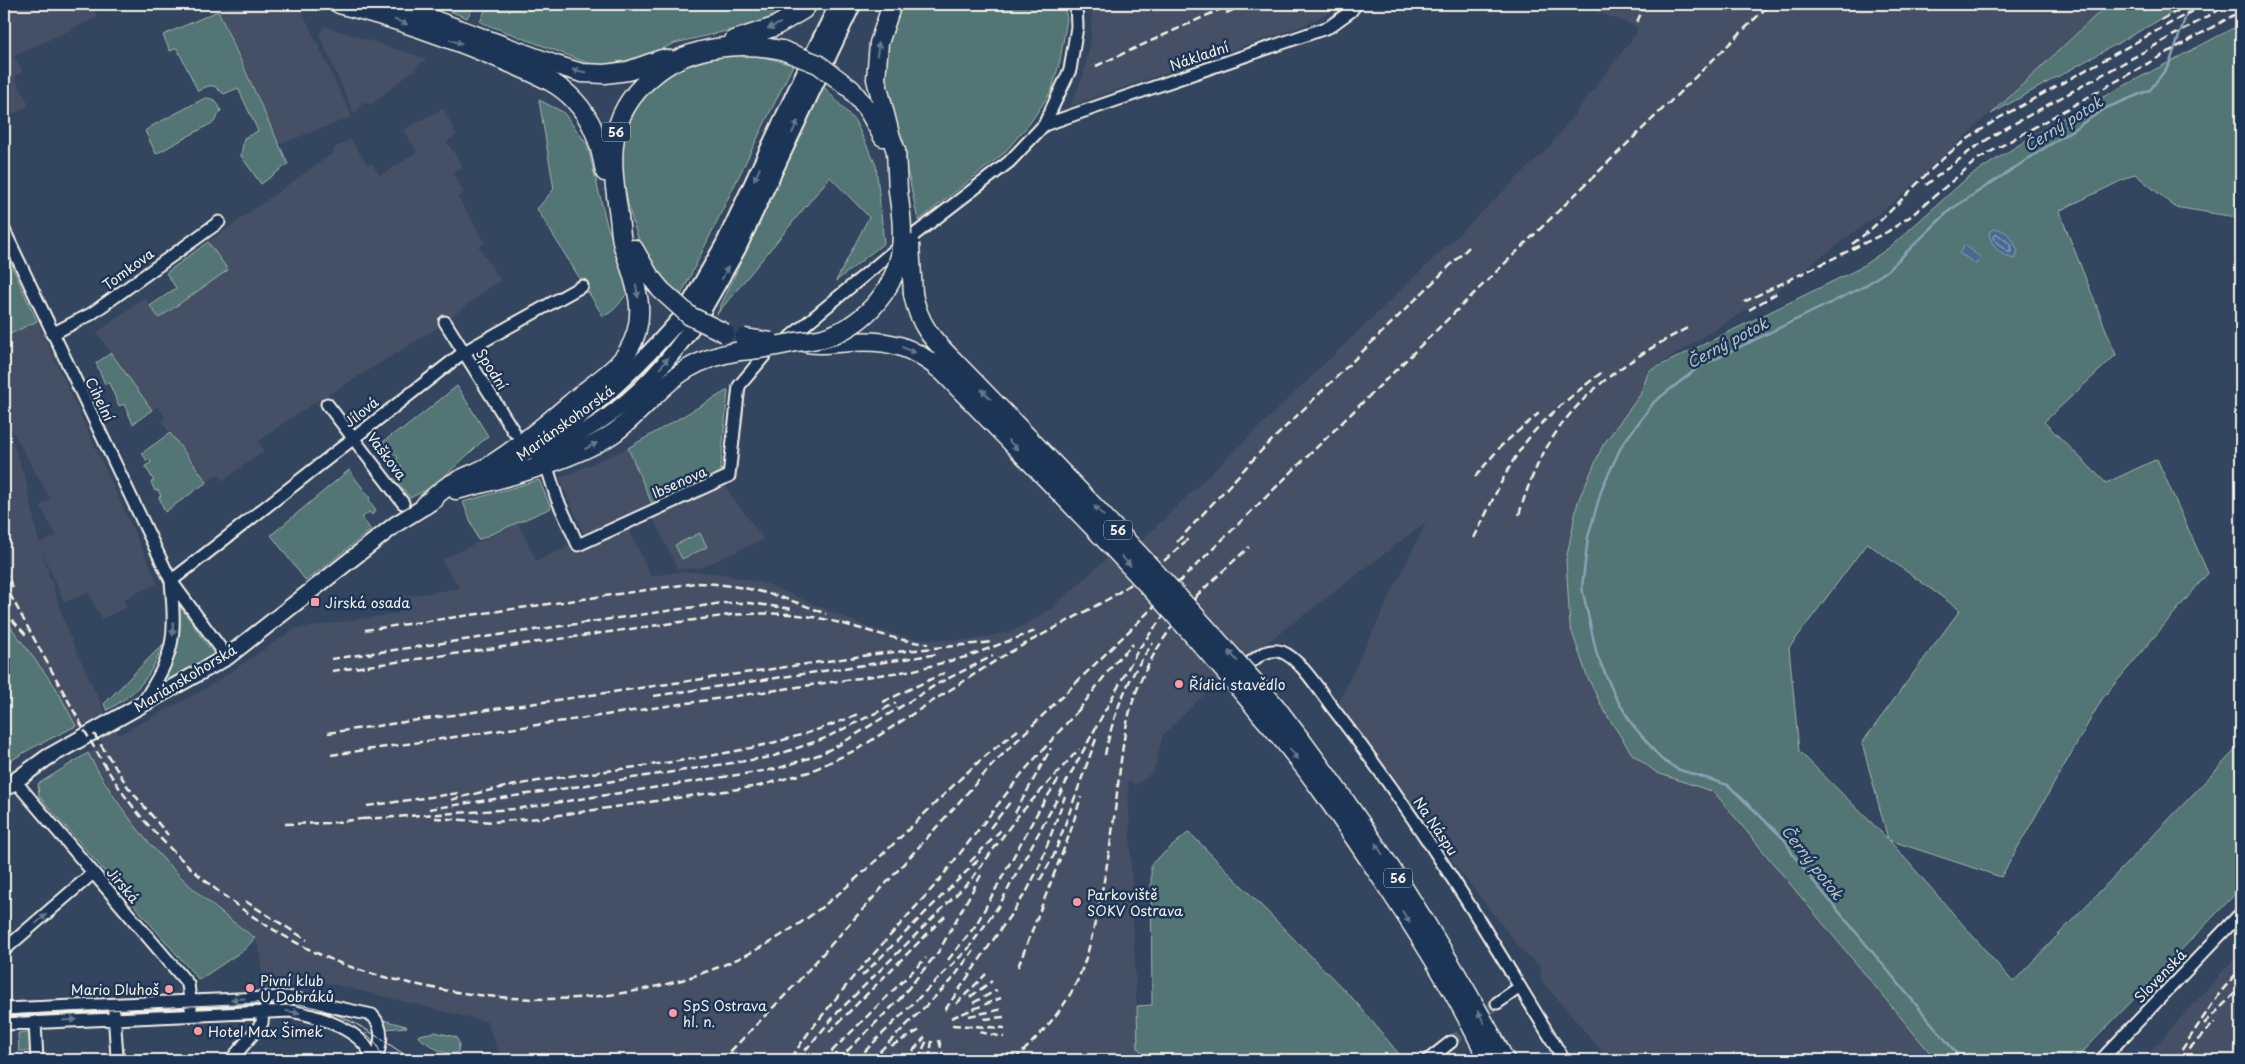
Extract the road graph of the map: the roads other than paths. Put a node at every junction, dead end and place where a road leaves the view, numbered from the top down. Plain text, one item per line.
1 (339, 4) edge
2 (392, 4) edge
3 (808, 4) edge
4 (838, 4) edge
5 (853, 4) edge
6 (892, 4) edge
7 (1076, 4) edge
8 (1356, 4) edge
9 (433, 26) junction
10 (733, 43) junction
11 (488, 46) junction
12 (682, 58) junction
13 (816, 65) junction
14 (1044, 124) junction
15 (898, 191) junction
16 (218, 222) dead end
17 (622, 227) junction
18 (4, 230) edge
19 (914, 235) dead end
20 (895, 250) dead end
21 (582, 286) dead end
22 (445, 322) dead end
23 (52, 334) junction
24 (793, 339) junction
25 (742, 345) junction
26 (464, 352) junction
27 (766, 356) dead end
28 (328, 404) dead end
29 (514, 432) dead end
30 (353, 437) junction
31 (546, 464) junction
32 (454, 490) junction
33 (403, 503) dead end
34 (425, 505) junction
35 (171, 581) junction
36 (227, 656) junction
37 (1251, 662) dead end
38 (142, 704) junction
39 (1269, 712) junction
40 (10, 785) edge
41 (94, 873) junction
42 (2241, 913) edge
43 (4, 950) edge
44 (1520, 987) junction
45 (191, 1002) junction
46 (1497, 1004) tunnel mouth
47 (114, 1005) junction
48 (4, 1009) edge
49 (263, 1011) junction
50 (192, 1015) junction
51 (114, 1018) junction
52 (35, 1022) junction
53 (4, 1024) edge
54 (1450, 1042) tunnel mouth
55 (37, 1060) edge
56 (120, 1060) edge
57 (231, 1060) edge
58 (374, 1060) edge
59 (1428, 1060) edge
60 (1488, 1060) edge
61 (1505, 1060) edge
62 (1564, 1060) edge
63 (2102, 1060) edge

1 -> 9 highway, 56
2 - 9 highway, 56
3 -> 10 highway
4 - 13 main road, Mariánskohorská
5 - 13 main road, Mariánskohorská
15 -> 6 highway
7 - 14 street, Nákladní
8 - 14 street, Nákladní
9 - 11 highway, 56
10 - 12 highway, 56
10 - 15 highway, 56, bridge
12 -> 11 highway, 56
11 - 17 highway, 56
12 - 17 highway, 56
13 - 32 main road, Mariánskohorská
14 - 19 street, Nákladní
15 - 24 highway, 56, bridge
39 -> 15 highway, 56, bridge
16 - 23 street, Tomkova
17 - 25 highway, 56, bridge
17 -> 34 highway
18 - 23 street, Cihelní
20 - 24 street
21 - 26 street, Jílová
22 - 26 street, Spodní
23 - 35 street, Cihelní
24 - 25 highway, 56, bridge
24 -> 39 highway, 56, bridge
31 -> 25 highway
26 - 29 street, Spodní
26 - 30 street, Jílová
27 - 31 street, Ibsenova
28 - 30 street, Vaškova
30 - 33 street, Vaškova
30 - 35 street, Jílová
31 - 32 highway
32 - 34 main road, Mariánskohorská
34 - 36 main road, Mariánskohorská
35 - 36 street, Cihelní
35 -> 38 street, Cihelní
36 - 38 main road, Mariánskohorská
37 - 44 street, Na Náspu
38 - 40 main road, Mariánskohorská
39 -> 60 highway, 56
61 -> 39 highway, 56
40 - 41 street, Jirská
43 -> 41 street
41 - 45 street, Jirská
42 - 63 street, Slovenská
44 - 46 street
44 - 62 street, Na Náspu
45 - 47 street
45 - 50 street, Jirská
58 -> 45 street
47 - 48 street
47 - 51 street
49 - 50 street
49 - 57 street
49 -> 58 street
50 - 51 street
52 -> 51 street
51 - 56 street
52 - 53 street
52 - 55 street
54 - 59 street

